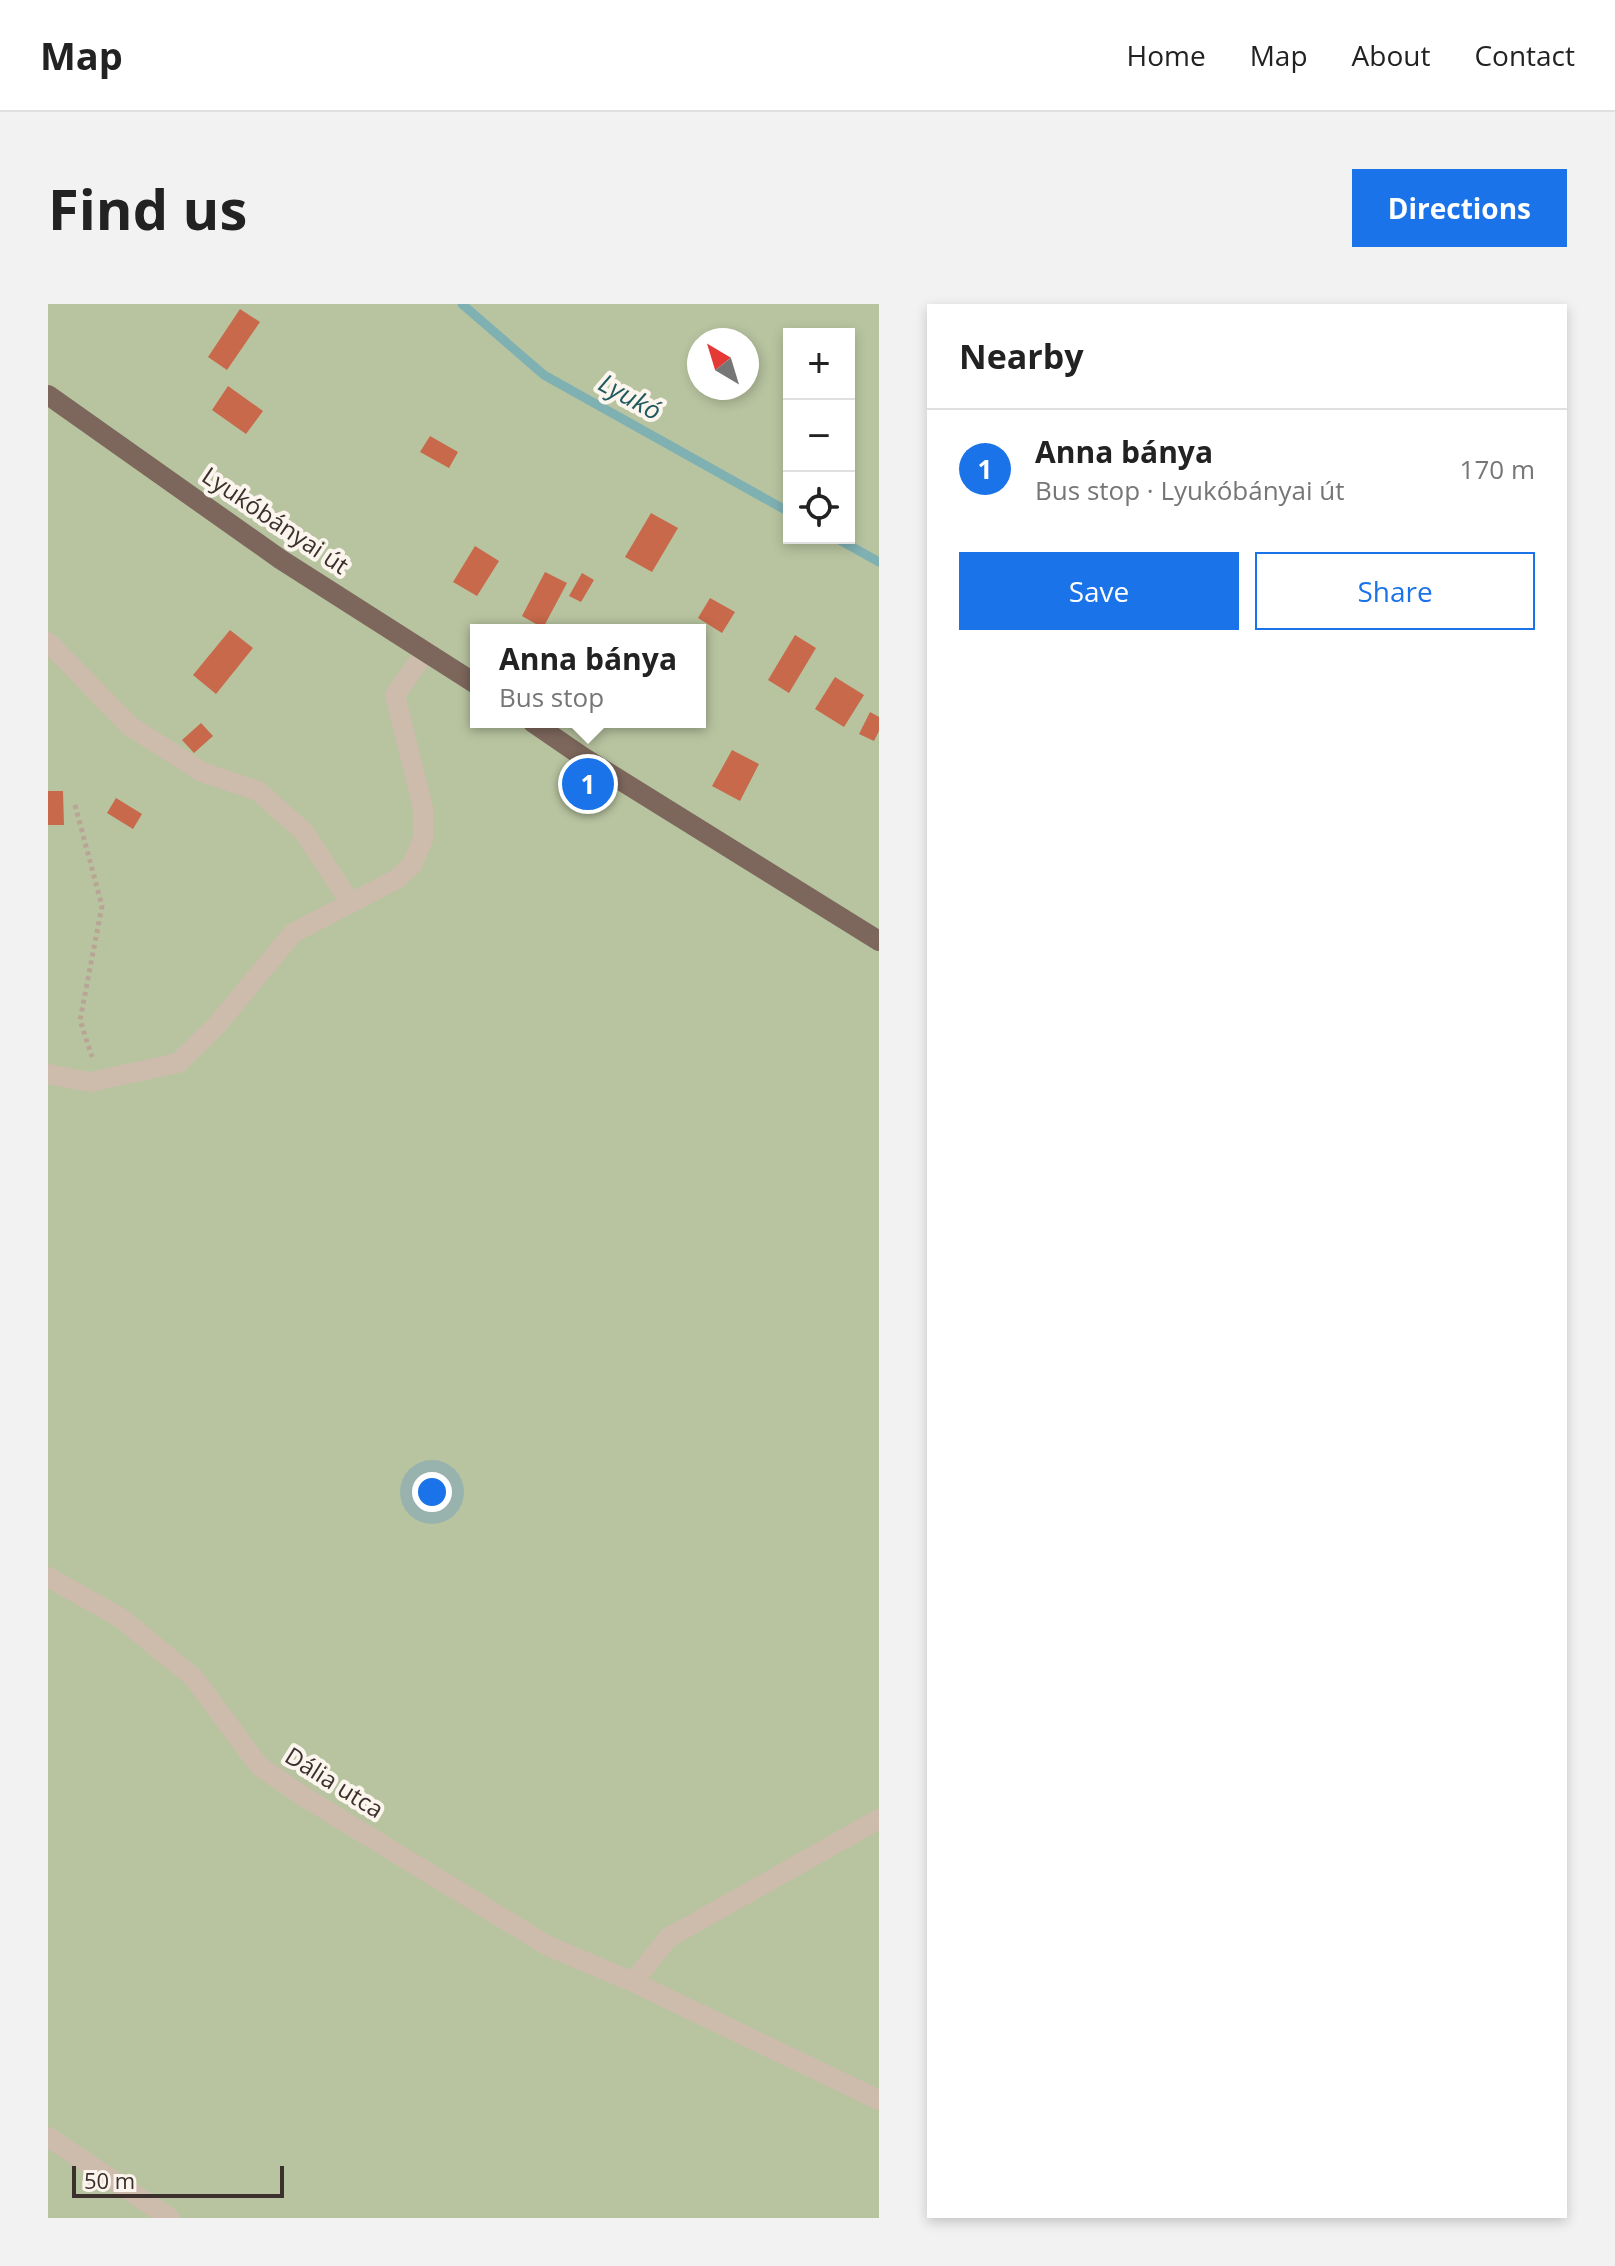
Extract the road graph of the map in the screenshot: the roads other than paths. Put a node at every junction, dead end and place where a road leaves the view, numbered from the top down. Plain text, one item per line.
1 (48, 395) edge
2 (48, 642) edge
3 (426, 651) junction
4 (470, 680) edge
5 (541, 728) edge
6 (350, 902) junction
7 (879, 941) edge
8 (48, 1074) edge
9 (48, 1577) edge
10 (879, 1819) edge
11 (633, 1982) junction
12 (879, 2100) edge
13 (48, 2137) edge
14 (170, 2218) edge

1 - 3 main road, Lyukóbányai út
2 - 6 street
3 - 4 main road, Lyukóbányai út
3 - 6 street
5 - 7 main road
6 - 8 street
9 - 11 street, Dália utca
10 - 11 street
11 - 12 street, Dália utca
13 - 14 street

